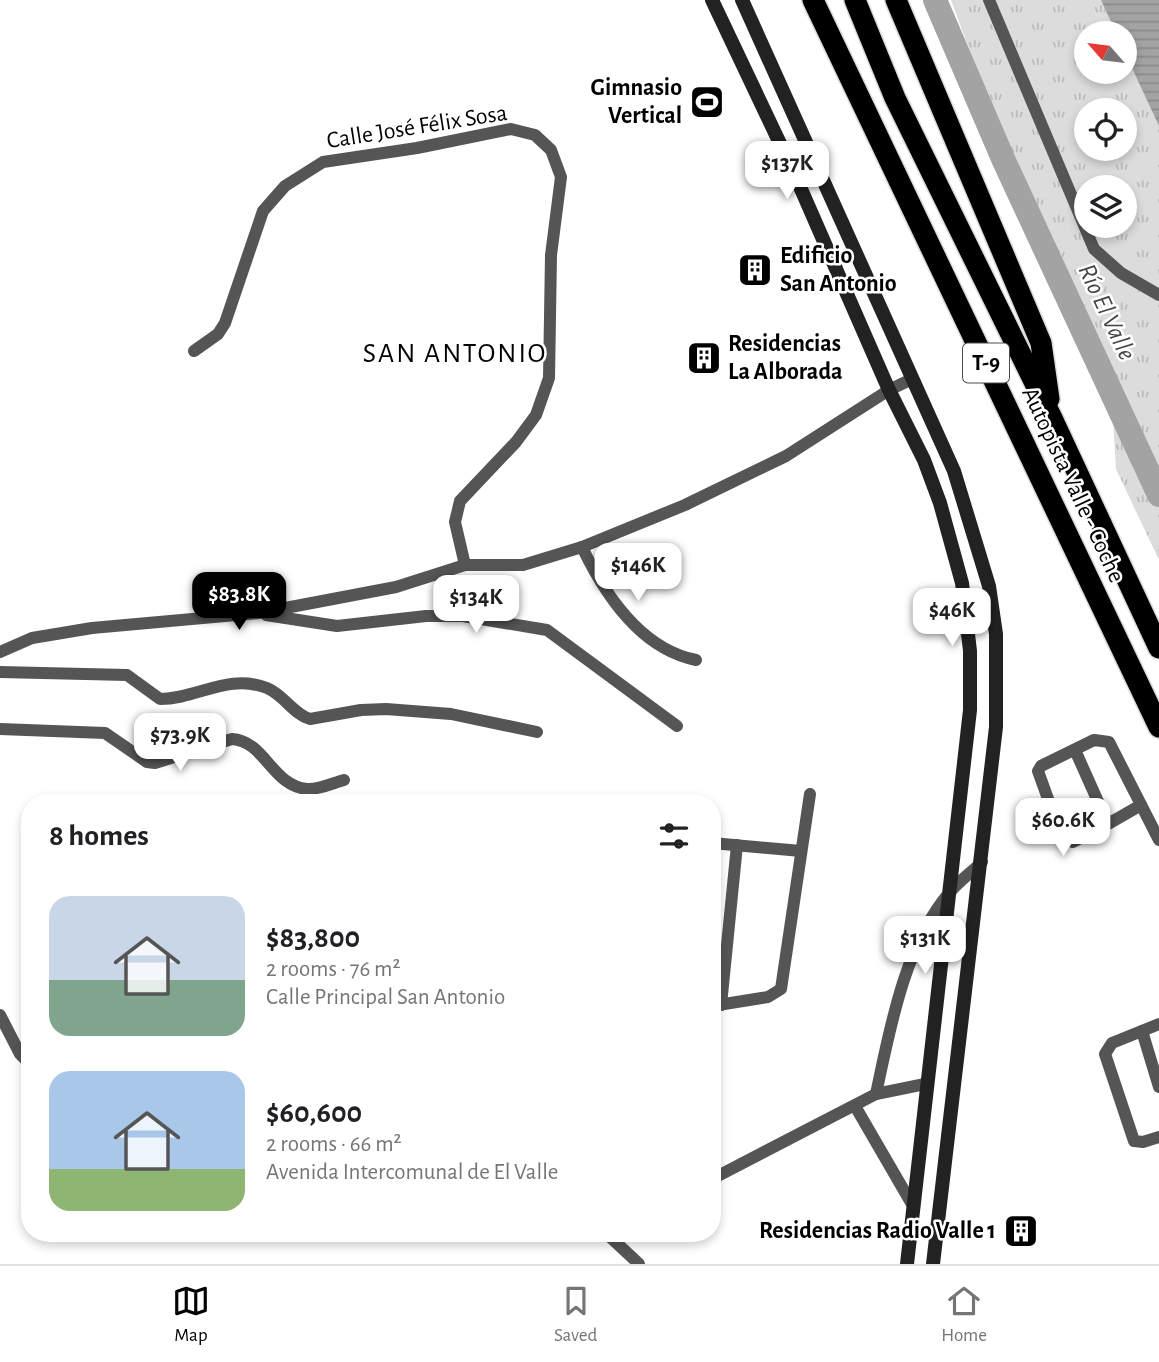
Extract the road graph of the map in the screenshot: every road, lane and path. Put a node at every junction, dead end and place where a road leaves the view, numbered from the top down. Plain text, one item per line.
1 (712, 0) edge
2 (742, 0) edge
3 (813, 0) edge
4 (855, 0) edge
5 (896, 0) edge
6 (989, 0) edge
7 (1159, 295) edge
8 (194, 351) dead end
9 (912, 379) junction
10 (889, 390) junction
11 (1052, 418) junction
12 (582, 547) junction
13 (465, 565) junction
14 (258, 613) junction
15 (1159, 648) edge
16 (0, 652) edge
17 (696, 660) dead end
18 (0, 672) edge
19 (677, 726) dead end
20 (1159, 727) edge
21 (0, 729) edge
22 (537, 732) dead end
23 (1075, 750) junction
24 (344, 780) dead end
25 (810, 794) dead end
26 (1141, 805) junction
27 (1108, 824) junction
28 (1159, 840) edge
29 (721, 843) edge
30 (737, 845) junction
31 (801, 851) junction
32 (982, 862) junction
33 (950, 892) junction
34 (721, 974) edge
35 (721, 1005) edge
36 (1, 1018) edge
37 (1159, 1024) edge
38 (1142, 1031) junction
39 (21, 1055) edge
40 (925, 1084) junction
41 (1159, 1087) edge
42 (876, 1094) junction
43 (855, 1106) junction
44 (1159, 1137) edge
45 (721, 1173) edge
46 (913, 1206) junction
47 (616, 1242) edge
48 (639, 1264) edge
49 (907, 1264) edge
50 (933, 1264) edge

1 - 10 main road
2 - 9 main road
3 - 20 highway, Autopista Valle - Coche / T-9
4 - 11 highway, Autopista Valle - Coche / T-9
5 - 11 highway
6 - 7 street
8 - 13 street, Calle José Félix Sosa
9 - 10 street
9 - 32 main road
10 - 12 street
10 - 33 main road
11 - 15 highway, Autopista Valle - Coche / T-9
12 - 13 street
12 - 17 street
13 - 14 street
14 - 16 street
14 - 19 street
18 - 22 street
21 - 24 street
23 - 26 street
23 - 27 street
23 - 27 street
25 - 31 street
26 - 27 street
26 - 28 street
29 - 30 street
30 - 31 street
30 - 34 street
31 - 35 street
32 - 33 street
32 - 50 main road
33 - 40 main road
33 - 42 street
36 - 39 street
37 - 38 street
38 - 41 street
38 - 44 street
40 - 42 street
40 - 46 main road
42 - 43 street
43 - 45 street
43 - 46 street
46 - 49 main road
47 - 48 street

